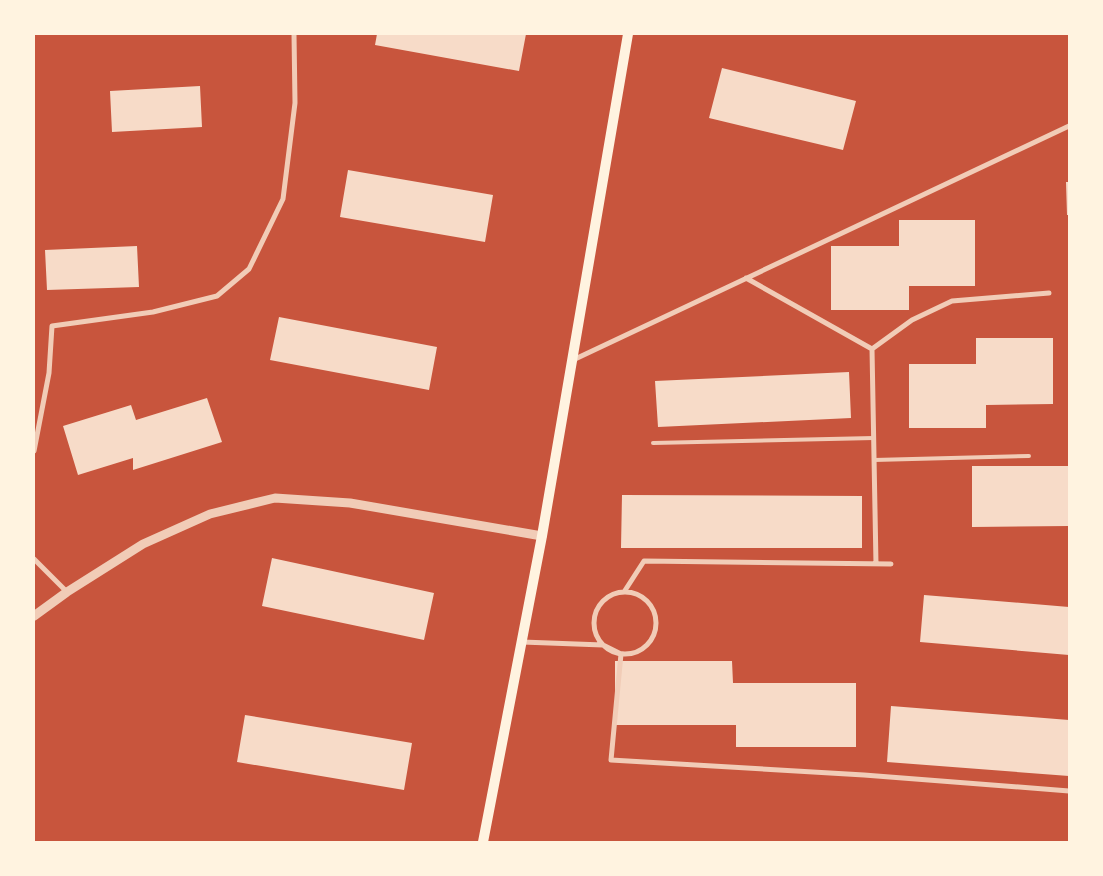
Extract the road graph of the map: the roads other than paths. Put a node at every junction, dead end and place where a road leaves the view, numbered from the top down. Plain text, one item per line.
1 (294, 34) edge
2 (628, 34) edge
3 (1069, 126) edge
4 (746, 278) junction
5 (1049, 293) dead end
6 (872, 350) junction
7 (572, 360) junction
8 (874, 438) junction
9 (654, 443) dead end
10 (34, 451) edge
11 (1029, 456) dead end
12 (874, 460) junction
13 (542, 536) junction
14 (34, 559) edge
15 (876, 564) junction
16 (884, 564) dead end
17 (67, 592) junction
18 (624, 592) junction
19 (34, 616) edge
20 (522, 642) junction
21 (603, 645) junction
22 (621, 654) junction
23 (1069, 792) edge
24 (483, 842) edge

1 - 10 street
2 - 7 main road
3 - 4 street
4 - 6 street
4 - 7 street
5 - 6 street
6 - 8 street
7 - 13 main road
8 - 9 lane
8 - 12 street
11 - 12 lane
12 - 15 street
13 - 17 street
13 - 20 main road
14 - 17 street
15 - 16 street
15 - 18 street
17 - 19 street
18 - 21 street
18 - 22 street
20 - 21 street
20 - 24 main road
21 - 22 street
22 - 23 street

